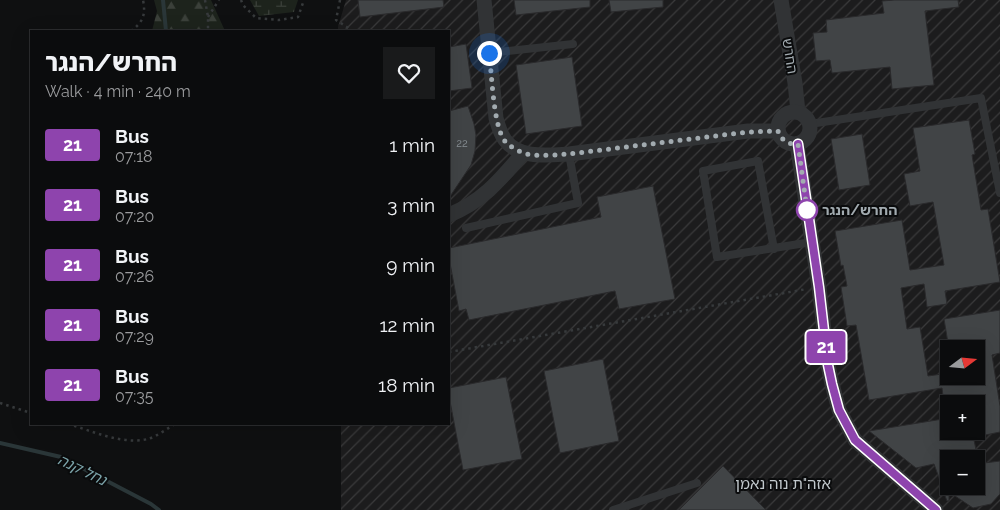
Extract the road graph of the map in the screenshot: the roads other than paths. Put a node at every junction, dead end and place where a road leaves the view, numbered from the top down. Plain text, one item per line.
1 (484, 0) edge
2 (782, 0) edge
3 (573, 44) dead end
4 (489, 53) junction
5 (798, 112) junction
6 (810, 124) junction
7 (778, 131) junction
8 (798, 144) junction
9 (523, 153) junction
10 (569, 154) junction
11 (1000, 193) edge
12 (450, 215) edge
13 (466, 228) dead end
14 (812, 242) junction
15 (774, 249) junction
16 (697, 483) dead end
17 (613, 510) edge
18 (936, 510) edge

1 - 4 street
2 - 5 street, החרש
3 - 4 lane
4 - 9 street
5 - 6 street
5 - 7 street
6 - 8 street
6 - 11 lane
7 - 8 street
7 - 10 street
8 - 14 street
9 - 10 street
9 - 12 street
10 - 13 lane
14 - 15 lane
14 - 18 street
15 - 15 lane
16 - 17 lane

